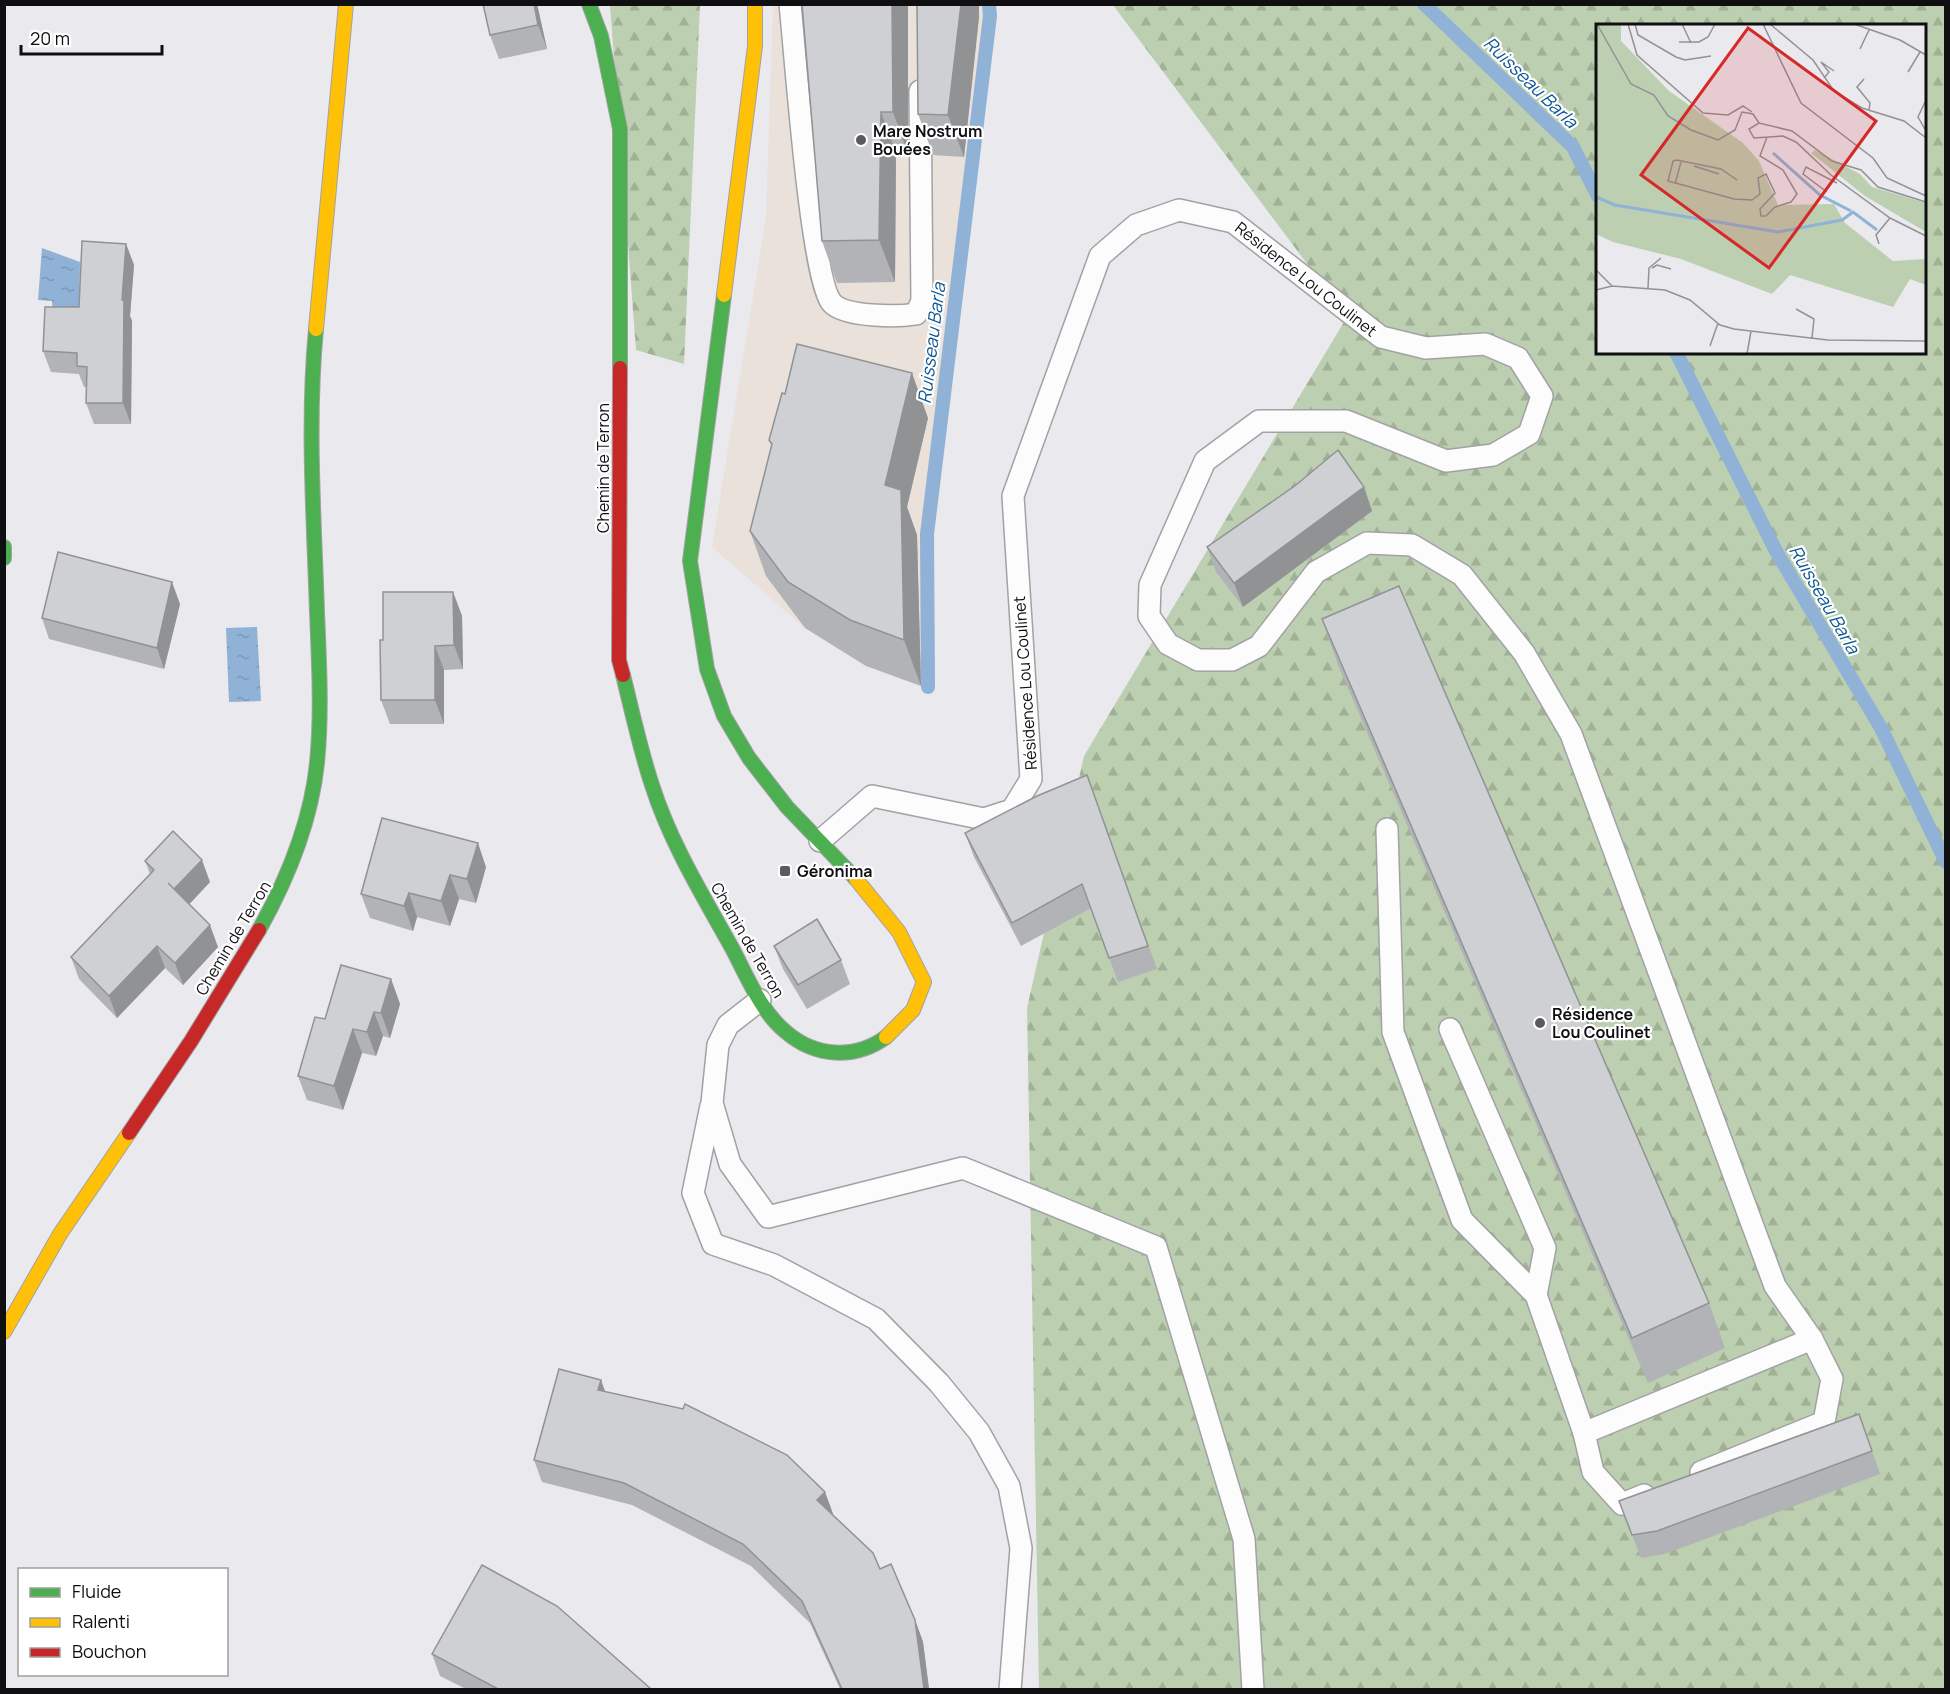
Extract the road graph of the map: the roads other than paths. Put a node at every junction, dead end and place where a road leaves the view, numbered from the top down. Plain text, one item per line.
1 (346, 4) edge
2 (589, 4) edge
3 (755, 4) edge
4 (790, 4) edge
5 (920, 76) edge
6 (4, 547) edge
7 (4, 558) edge
8 (1387, 830) dead end
9 (820, 841) junction
10 (760, 1000) junction
11 (1450, 1029) dead end
12 (712, 1103) junction
13 (1536, 1295) junction
14 (4, 1332) edge
15 (1812, 1338) junction
16 (1584, 1433) junction
17 (1686, 1478) edge
18 (1665, 1487) edge
19 (1010, 1689) edge
20 (1253, 1689) edge

1 - 14 street, Chemin de Terron
2 - 10 street, Chemin de Terron
3 - 9 street, Chemin de Terron
4 - 5 lane
6 - 7 street
8 - 13 lane
9 - 10 street, Chemin de Terron
9 - 15 lane, Résidence Lou Coulinet
10 - 12 lane
11 - 13 lane
12 - 19 lane
12 - 20 lane
13 - 16 lane
15 - 16 lane
15 - 17 lane, Résidence Lou Coulinet
16 - 18 lane

